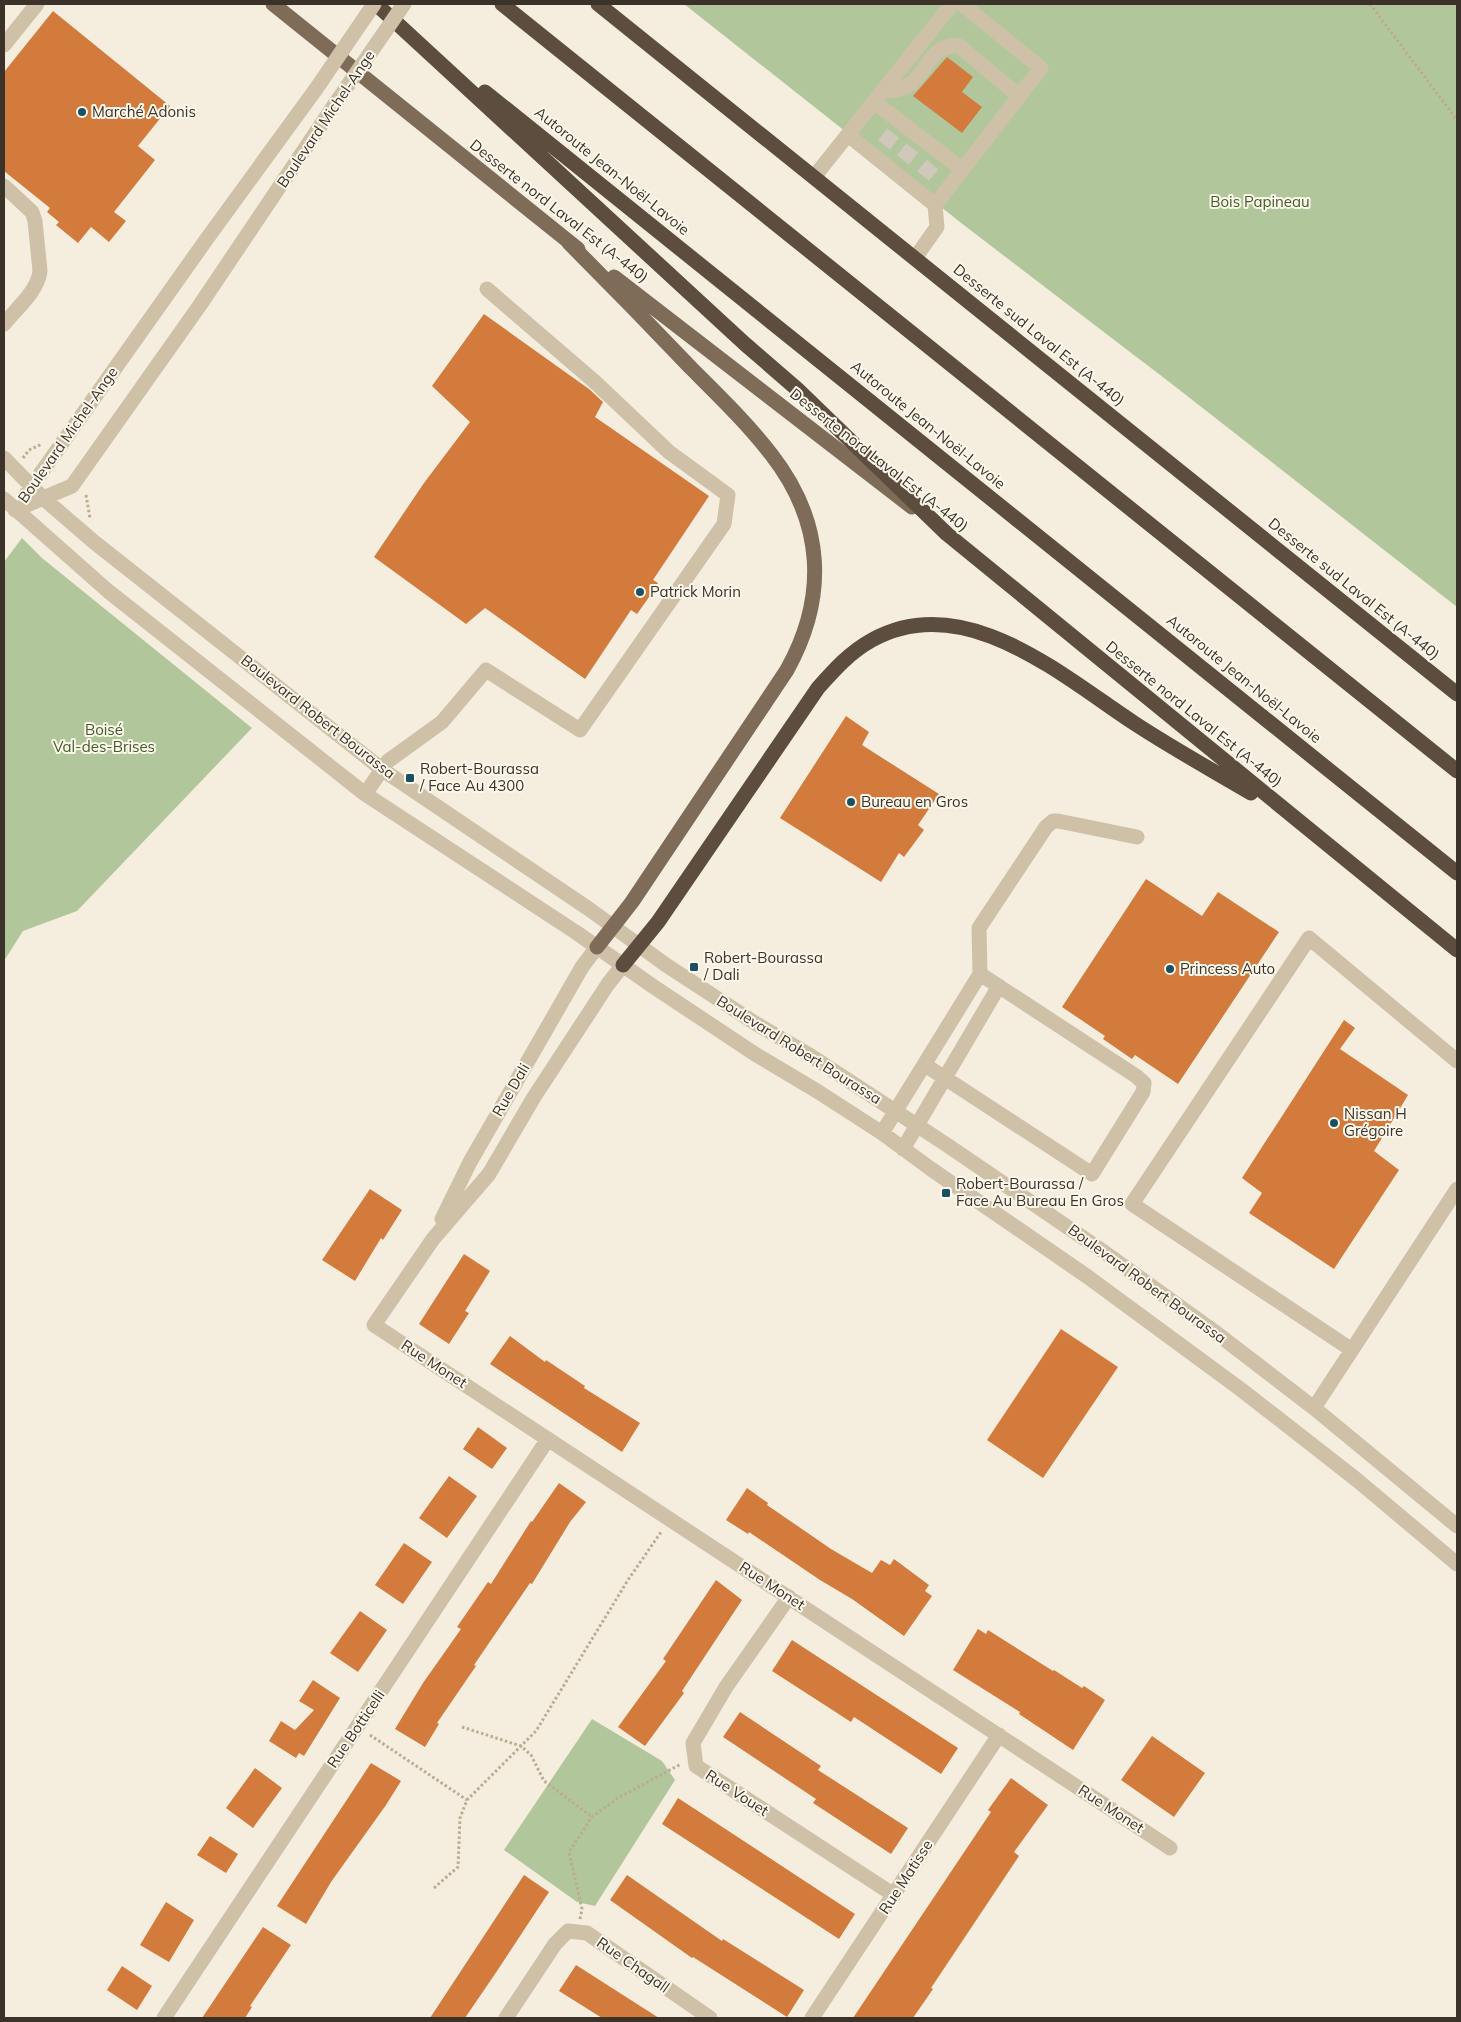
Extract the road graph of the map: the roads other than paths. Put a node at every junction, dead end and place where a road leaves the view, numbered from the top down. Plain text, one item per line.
1 (37, 4) edge
2 (273, 4) edge
3 (376, 4) edge
4 (404, 4) edge
5 (502, 4) edge
6 (598, 4) edge
7 (952, 4) edge
8 (962, 4) edge
9 (4, 45) edge
10 (1019, 96) junction
11 (878, 97) junction
12 (848, 135) junction
13 (962, 169) junction
14 (814, 177) junction
15 (4, 186) edge
16 (935, 205) junction
17 (570, 243) junction
18 (915, 258) junction
19 (487, 289) dead end
20 (4, 324) edge
21 (4, 458) edge
22 (31, 486) junction
23 (43, 498) junction
24 (4, 499) edge
25 (15, 510) junction
26 (947, 534) junction
27 (1457, 694) edge
28 (383, 770) junction
29 (1457, 771) edge
30 (365, 794) junction
31 (1294, 819) junction
32 (1137, 838) dead end
33 (1457, 873) edge
34 (613, 926) junction
35 (597, 946) junction
36 (640, 946) junction
37 (1457, 950) edge
38 (623, 965) junction
39 (980, 974) junction
40 (999, 986) junction
41 (1457, 1061) edge
42 (925, 1065) junction
43 (945, 1077) junction
44 (895, 1112) junction
45 (916, 1125) junction
46 (882, 1134) junction
47 (903, 1149) junction
48 (1457, 1189) edge
49 (433, 1239) junction
50 (374, 1325) joint
51 (1352, 1350) junction
52 (1314, 1408) junction
53 (548, 1439) junction
54 (1457, 1526) edge
55 (1457, 1564) edge
56 (789, 1597) junction
57 (999, 1735) junction
58 (1170, 1848) dead end
59 (894, 1895) junction
60 (164, 2018) edge
61 (506, 2018) edge
62 (710, 2018) edge
63 (812, 2018) edge

1 - 9 street
2 - 17 main road, Desserte nord Laval Est (A-440)
3 - 22 street, Boulevard Michel-Ange, bridge
3 - 26 highway
3 - 33 highway, Autoroute Jean-Noël-Lavoie
4 - 23 street, Boulevard Michel-Ange, bridge
5 - 29 highway
6 - 14 highway, Desserte sud Laval Est (A-440)
7 - 11 street
8 - 10 street
10 - 11 street
10 - 13 street
11 - 12 street
11 - 13 street
12 - 14 street
12 - 16 street
13 - 16 street
14 - 18 highway, Desserte sud Laval Est (A-440)
15 - 20 street
16 - 18 street
17 - 26 main road, Desserte nord Laval Est (A-440)
17 - 34 main road
18 - 27 highway, Desserte sud Laval Est (A-440)
19 - 28 street
21 - 22 street, Boulevard Robert Bourassa
22 - 23 street, Boulevard Robert Bourassa
22 - 25 street, Boulevard Michel-Ange
23 - 25 street, Boulevard Michel-Ange
23 - 28 street, Boulevard Robert Bourassa
24 - 25 street, Boulevard Robert Bourassa
25 - 30 street, Boulevard Robert Bourassa
26 - 31 highway, Desserte nord Laval Est (A-440)
28 - 30 street
28 - 34 street, Boulevard Robert Bourassa
30 - 35 street, Boulevard Robert Bourassa
31 - 36 highway
31 - 37 highway, Desserte nord Laval Est (A-440)
32 - 39 street
34 - 35 main road
34 - 36 street, Boulevard Robert Bourassa
35 - 38 street, Boulevard Robert Bourassa
35 - 49 street, Rue Dali
36 - 38 highway
36 - 44 street, Boulevard Robert Bourassa
38 - 46 street, Boulevard Robert Bourassa
38 - 49 street, Rue Dali
39 - 40 street
39 - 42 street
40 - 43 street
40 - 43 street
41 - 51 street
42 - 43 street
42 - 44 street
43 - 45 street
44 - 45 street, Boulevard Robert Bourassa
44 - 46 street
45 - 47 street
45 - 52 street, Boulevard Robert Bourassa
46 - 47 street, Boulevard Robert Bourassa
47 - 55 street, Boulevard Robert Bourassa
48 - 51 street
49 - 50 street, Rue Dali
50 - 53 street, Rue Monet
51 - 52 street
52 - 54 street, Boulevard Robert Bourassa
53 - 56 street, Rue Monet
53 - 60 street, Rue Botticelli
56 - 57 street, Rue Monet
56 - 59 street, Rue Vouet
57 - 58 street, Rue Monet
57 - 59 street, Rue Matisse
59 - 63 street, Rue Matisse
61 - 62 street, Rue Chagall

